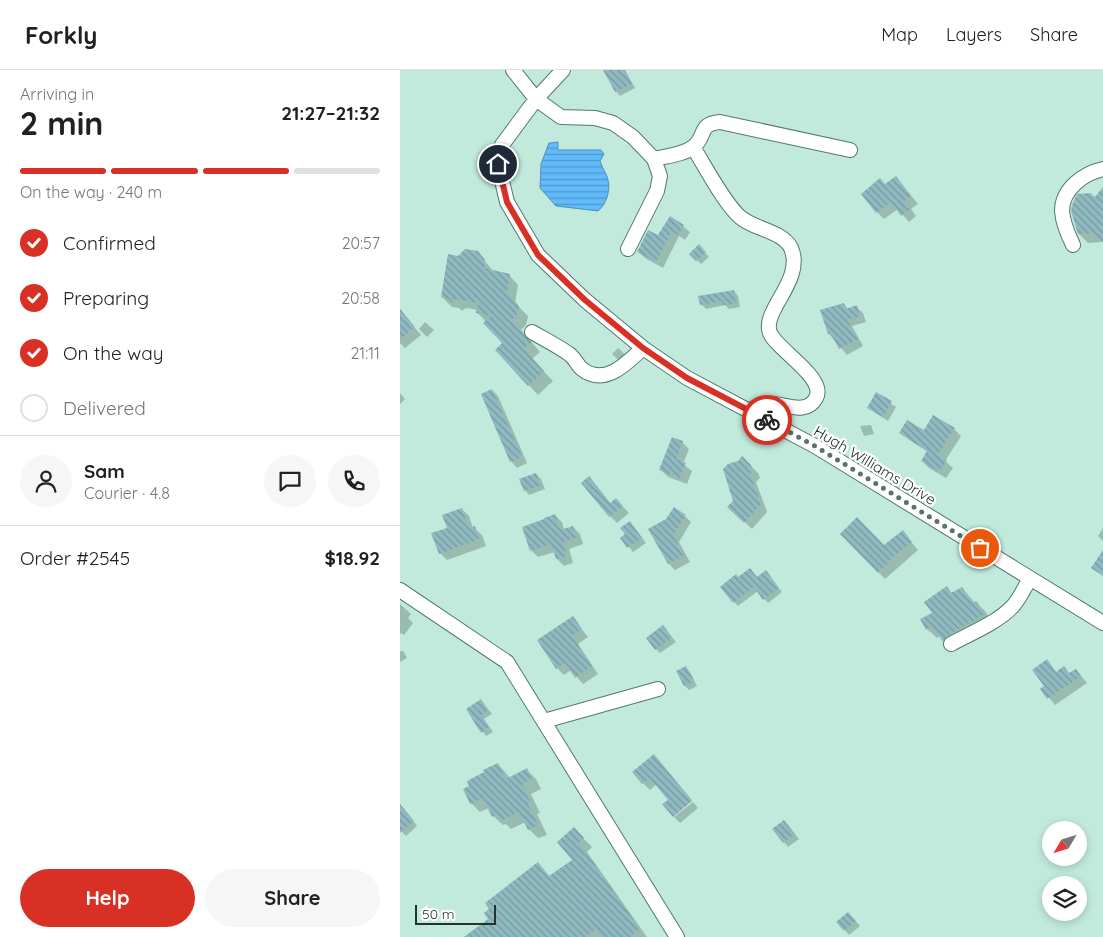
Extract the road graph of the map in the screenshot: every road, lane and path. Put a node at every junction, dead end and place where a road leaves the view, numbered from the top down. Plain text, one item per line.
1 (513, 70) edge
2 (563, 70) edge
3 (536, 99) junction
4 (693, 147) junction
5 (850, 150) dead end
6 (654, 159) junction
7 (1103, 169) edge
8 (1073, 245) dead end
9 (628, 248) dead end
10 (532, 332) dead end
11 (643, 348) junction
12 (749, 411) junction
13 (1030, 579) junction
14 (400, 590) edge
15 (1103, 622) edge
16 (952, 644) dead end
17 (658, 689) dead end
18 (544, 721) junction
19 (677, 937) edge

1 - 3 street
2 - 3 street, Hugh Williams Drive
3 - 6 street
3 - 11 street, Hugh Williams Drive
4 - 5 street
4 - 6 street
4 - 12 street
6 - 9 street
7 - 8 street
10 - 11 street
11 - 12 street, Hugh Williams Drive
12 - 13 street, Hugh Williams Drive
13 - 15 street, Hugh Williams Drive
13 - 16 street
14 - 18 street
17 - 18 street
18 - 19 street

